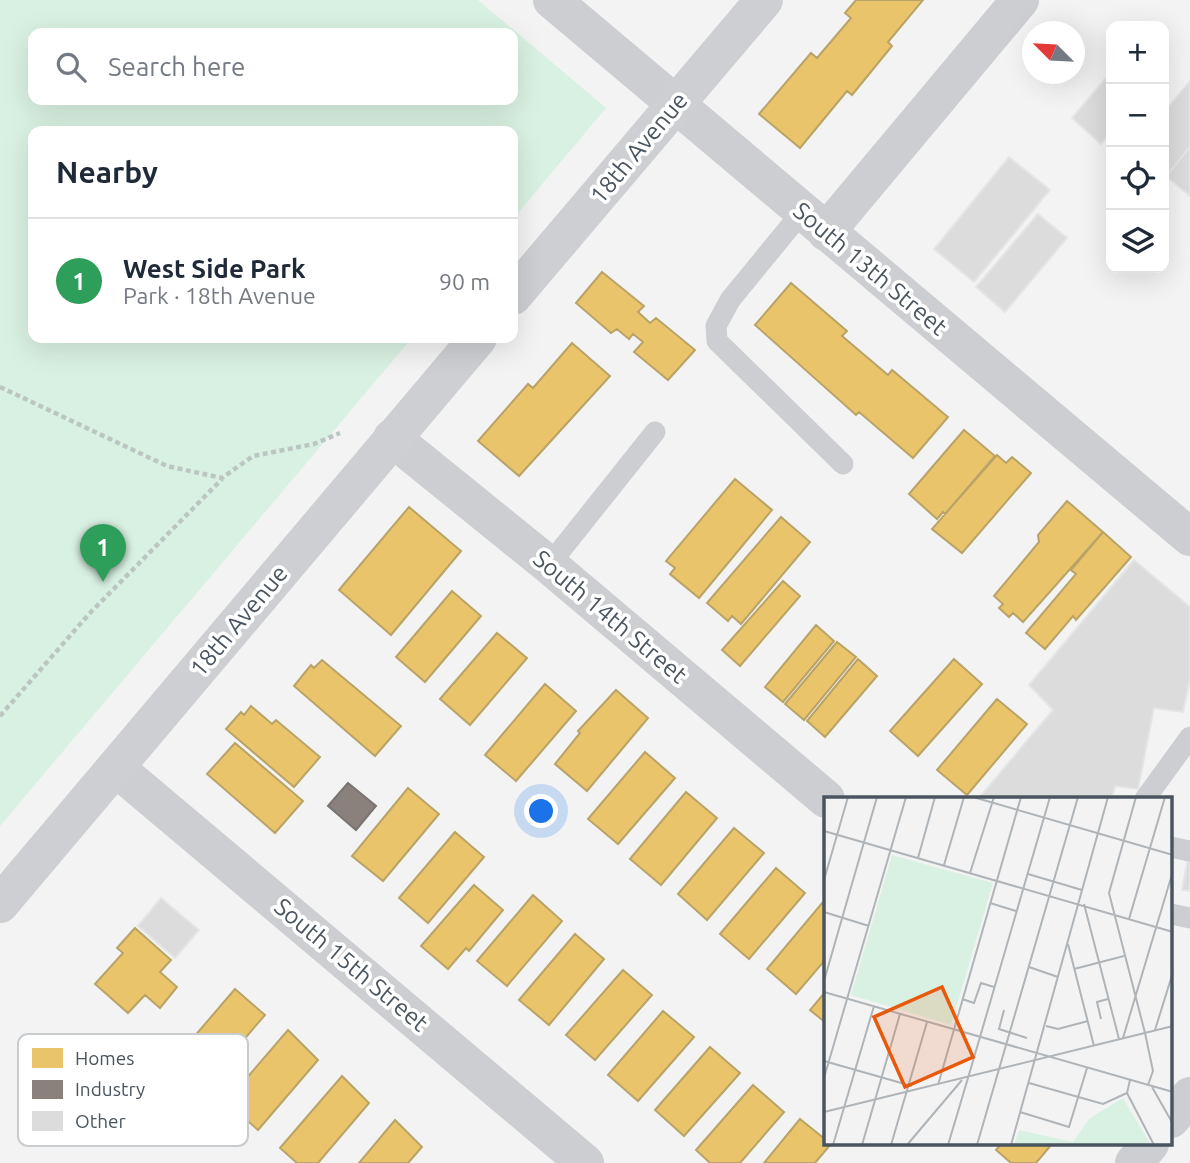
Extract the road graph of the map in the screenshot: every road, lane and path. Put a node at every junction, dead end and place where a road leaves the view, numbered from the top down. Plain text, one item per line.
1 (552, 0) edge
2 (764, 0) edge
3 (1020, 0) edge
4 (676, 105) junction
5 (814, 222) junction
6 (518, 290) edge
7 (474, 343) edge
8 (0, 387) edge
9 (655, 432) dead end
10 (340, 433) dead end
11 (392, 438) junction
12 (844, 464) dead end
13 (222, 478) junction
14 (1190, 537) edge
15 (549, 565) junction
16 (0, 716) edge
17 (1186, 748) edge
18 (116, 768) junction
19 (824, 797) edge
20 (1147, 797) edge
21 (0, 904) edge
22 (1172, 914) edge
23 (1190, 918) edge
24 (1148, 1146) edge
25 (585, 1163) edge
26 (1134, 1163) edge

1 - 4 street, South 13th Street
2 - 4 main road, 18th Avenue
3 - 5 street
4 - 5 street, South 13th Street
4 - 6 main road, 18th Avenue
5 - 12 lane
5 - 14 street, South 13th Street
7 - 11 main road, 18th Avenue
8 - 13 path
9 - 15 lane
10 - 13 path
11 - 15 street, South 14th Street
11 - 18 main road, 18th Avenue
13 - 16 path
15 - 19 street, South 14th Street
17 - 20 lane
18 - 21 main road, 18th Avenue
18 - 25 street, South 15th Street
22 - 23 lane
24 - 26 street

